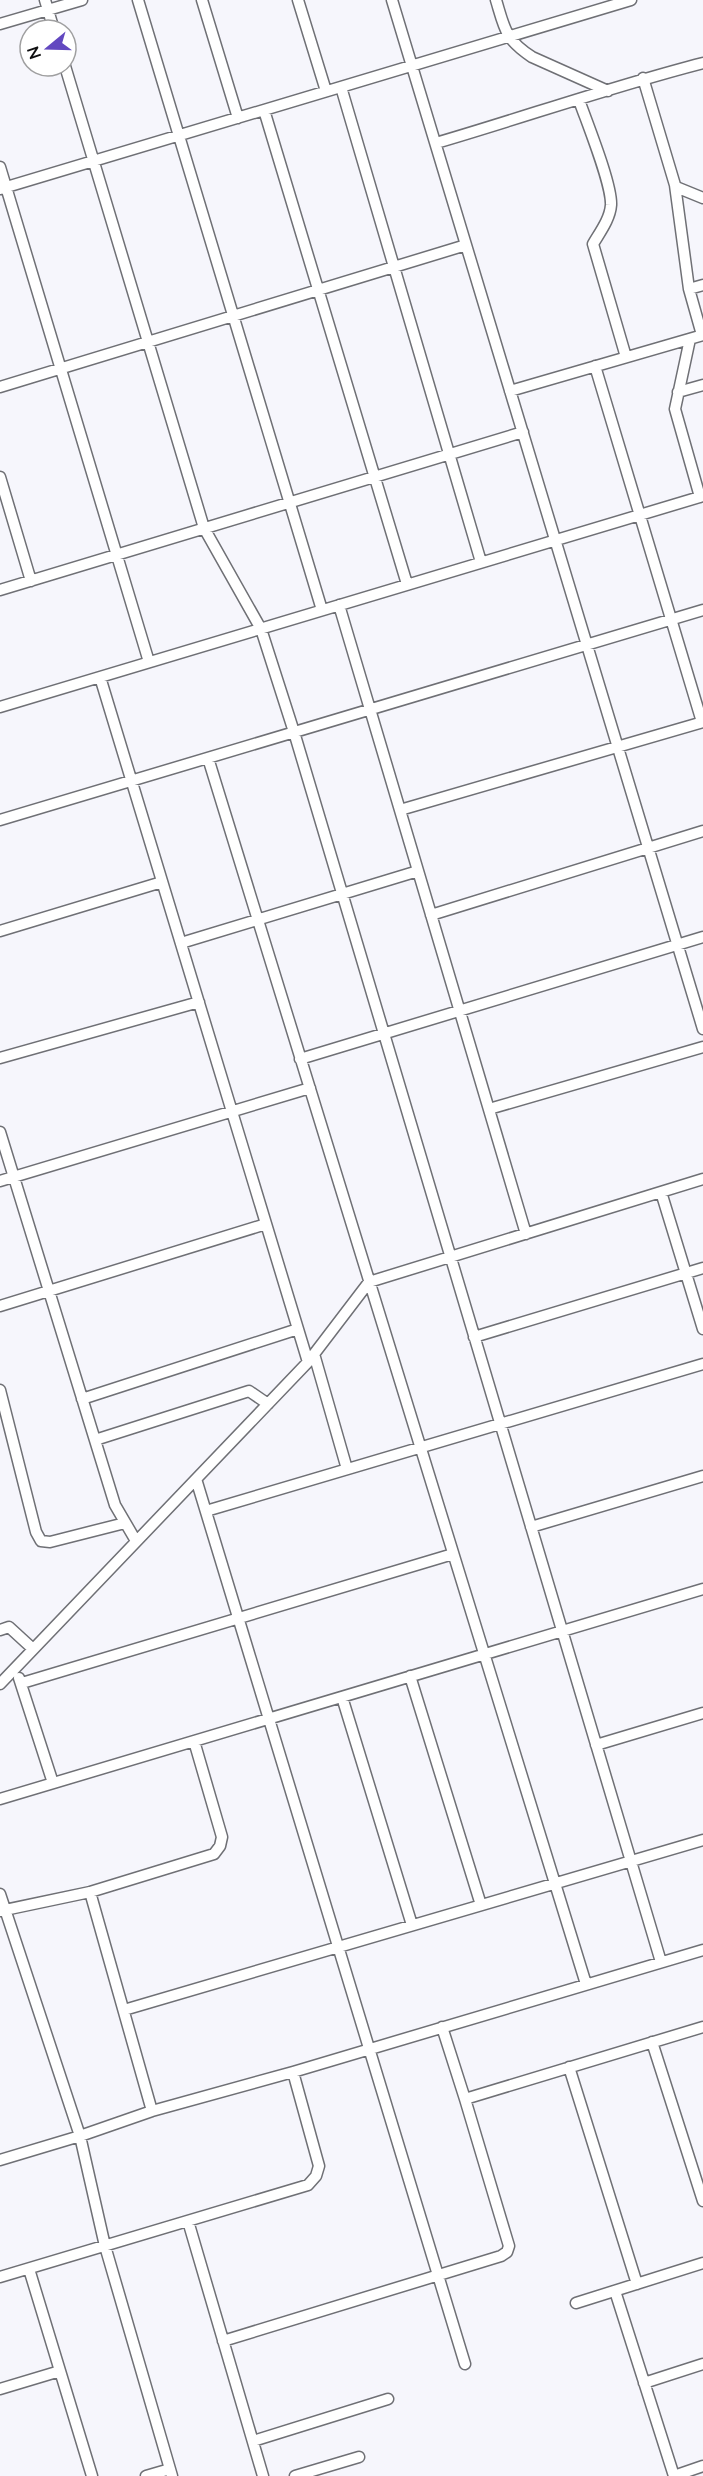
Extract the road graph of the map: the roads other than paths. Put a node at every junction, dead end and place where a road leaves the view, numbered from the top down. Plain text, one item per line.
1 (82, 0) edge
2 (138, 0) edge
3 (202, 0) edge
4 (298, 0) edge
5 (392, 0) edge
6 (496, 0) edge
7 (631, 0) edge
8 (46, 5) edge
9 (597, 5) edge
10 (0, 24) edge
11 (507, 37) junction
12 (703, 63) edge
13 (412, 65) junction
14 (69, 78) edge
15 (644, 78) junction
16 (341, 87) junction
17 (326, 91) junction
18 (608, 91) junction
19 (579, 100) junction
20 (264, 110) junction
21 (238, 118) junction
22 (179, 135) junction
23 (436, 143) junction
24 (93, 161) junction
25 (0, 167) edge
26 (676, 187) junction
27 (3, 188) edge
28 (703, 198) edge
29 (466, 245) junction
30 (394, 267) junction
31 (703, 285) edge
32 (689, 289) junction
33 (318, 290) junction
34 (233, 316) junction
35 (703, 335) edge
36 (690, 339) junction
37 (148, 342) junction
38 (626, 357) junction
39 (595, 366) junction
40 (61, 369) junction
41 (703, 385) edge
42 (0, 387) edge
43 (510, 391) junction
44 (678, 392) junction
45 (523, 432) junction
46 (450, 454) junction
47 (0, 477) edge
48 (375, 477) junction
49 (701, 496) edge
50 (290, 502) junction
51 (640, 515) junction
52 (204, 528) junction
53 (555, 540) junction
54 (117, 555) junction
55 (481, 562) junction
56 (31, 581) junction
57 (407, 585) junction
58 (0, 590) edge
59 (339, 605) junction
60 (322, 610) junction
61 (703, 610) edge
62 (671, 620) junction
63 (261, 628) junction
64 (587, 645) junction
65 (149, 662) junction
66 (100, 677) junction
67 (0, 707) edge
68 (370, 709) junction
69 (702, 722) edge
70 (294, 732) junction
71 (618, 747) junction
72 (208, 758) junction
73 (132, 780) junction
74 (400, 810) junction
75 (0, 820) edge
76 (703, 831) edge
77 (648, 848) junction
78 (418, 871) junction
79 (162, 882) junction
80 (342, 894) junction
81 (431, 915) junction
82 (258, 920) junction
83 (0, 931) edge
84 (703, 937) edge
85 (181, 943) junction
86 (678, 945) junction
87 (199, 1002) junction
88 (460, 1011) junction
89 (703, 1029) edge
90 (384, 1034) junction
91 (703, 1047) edge
92 (0, 1058) edge
93 (300, 1059) junction
94 (309, 1088) junction
95 (489, 1109) junction
96 (232, 1111) junction
97 (0, 1132) edge
98 (14, 1177) junction
99 (703, 1179) edge
100 (0, 1181) edge
101 (660, 1192) junction
102 (266, 1224) junction
103 (525, 1234) junction
104 (450, 1257) junction
105 (703, 1268) edge
106 (686, 1273) junction
107 (369, 1282) junction
108 (48, 1292) junction
109 (0, 1306) edge
110 (298, 1329) junction
111 (703, 1329) edge
112 (474, 1337) junction
113 (311, 1358) junction
114 (703, 1364) edge
115 (0, 1390) edge
116 (82, 1399) junction
117 (268, 1404) junction
118 (500, 1424) junction
119 (95, 1440) junction
120 (420, 1447) junction
121 (347, 1469) junction
122 (703, 1476) edge
123 (196, 1479) junction
124 (206, 1511) junction
125 (125, 1522) junction
126 (531, 1527) junction
127 (136, 1541) junction
128 (453, 1554) junction
129 (703, 1589) edge
130 (239, 1620) junction
131 (0, 1630) edge
132 (562, 1631) junction
133 (33, 1649) junction
134 (484, 1654) junction
135 (15, 1668) junction
136 (410, 1676) junction
137 (22, 1683) junction
138 (0, 1684) edge
139 (342, 1696) junction
140 (703, 1713) edge
141 (269, 1719) junction
142 (194, 1741) junction
143 (596, 1745) junction
144 (54, 1783) junction
145 (0, 1799) edge
146 (703, 1840) edge
147 (631, 1861) junction
148 (555, 1883) junction
149 (90, 1892) junction
150 (0, 1894) edge
151 (481, 1905) junction
152 (3, 1910) edge
153 (412, 1925) junction
154 (338, 1947) junction
155 (703, 1950) edge
156 (662, 1962) junction
157 (586, 1984) junction
158 (124, 2010) junction
159 (442, 2027) junction
160 (703, 2027) edge
161 (652, 2042) junction
162 (369, 2049) junction
163 (569, 2067) junction
164 (293, 2072) junction
165 (465, 2098) junction
166 (152, 2111) junction
167 (80, 2136) junction
168 (0, 2160) edge
169 (703, 2201) edge
170 (188, 2221) junction
171 (105, 2246) junction
172 (703, 2263) edge
173 (29, 2269) junction
174 (438, 2275) junction
175 (0, 2277) edge
176 (637, 2284) junction
177 (615, 2291) junction
178 (576, 2303) dead end
179 (224, 2341) junction
180 (465, 2364) dead end
181 (703, 2364) edge
182 (60, 2371) junction
183 (644, 2383) junction
184 (0, 2389) edge
185 (388, 2399) dead end
186 (253, 2441) junction
187 (359, 2457) dead end
188 (703, 2466) edge
189 (171, 2472) edge
190 (92, 2476) edge
191 (146, 2476) edge
192 (263, 2476) edge
193 (295, 2476) edge
194 (674, 2476) edge

1 - 8 street
2 - 22 street
3 - 21 street
4 - 17 street
5 - 13 street
6 - 11 street
7 - 9 street
8 - 10 street
9 - 11 street
11 - 13 street
11 - 18 street
12 - 15 street
13 - 16 street
13 - 23 street
14 - 24 street
15 - 18 street
15 - 26 street
16 - 17 street
16 - 30 street
17 - 20 street
18 - 19 street
19 - 23 street
19 - 38 street
20 - 21 street
20 - 33 street
21 - 22 street
22 - 24 street
22 - 34 street
23 - 29 street
24 - 27 street
24 - 37 street
25 - 27 street
26 - 28 street
26 - 32 street
27 - 40 street
29 - 30 street
29 - 43 street
30 - 33 street
30 - 46 street
31 - 32 street
32 - 35 street
33 - 34 street
33 - 48 street
34 - 37 street
34 - 50 street
35 - 36 street
36 - 38 street
36 - 44 street
37 - 40 street
37 - 52 street
38 - 39 street
39 - 43 street
39 - 51 street
40 - 42 street
40 - 54 street
41 - 44 street
43 - 45 street
44 - 49 street
45 - 46 street
45 - 53 street
46 - 48 street
46 - 55 street
47 - 56 street
48 - 50 street
48 - 57 street
49 - 51 street
50 - 52 street
50 - 60 street
51 - 53 street
51 - 62 street
52 - 54 street
52 - 63 street
53 - 55 street
53 - 64 street
54 - 56 street
54 - 65 street
55 - 57 street
56 - 58 street
57 - 59 street
59 - 60 street
59 - 68 street
60 - 63 street
61 - 62 street
62 - 64 street
62 - 69 street
63 - 65 street
63 - 70 street
64 - 68 street
64 - 71 street
65 - 66 street
66 - 67 street
66 - 73 street
68 - 70 street
68 - 74 street
69 - 71 street
70 - 72 street
70 - 80 street
71 - 74 street
71 - 77 street
72 - 73 street
72 - 82 street
73 - 75 street
73 - 79 street
74 - 78 street
76 - 77 street
77 - 81 street
77 - 86 street
78 - 80 street
78 - 81 street
79 - 83 street
79 - 85 street
80 - 82 street
80 - 90 street
81 - 88 street
82 - 85 street
82 - 93 street
84 - 86 street
85 - 87 street
86 - 88 street
86 - 89 street
87 - 92 street
87 - 96 street
88 - 90 street
88 - 95 street
90 - 93 street
90 - 104 street
91 - 95 street
93 - 94 street
94 - 96 street
94 - 107 street
95 - 103 street
96 - 98 street
96 - 102 street
97 - 98 street
98 - 100 street
98 - 108 street
99 - 101 street
101 - 103 street
101 - 106 street
102 - 108 street
102 - 110 street
103 - 104 street
104 - 107 street
104 - 112 street
105 - 106 street
106 - 111 street
106 - 112 street
107 - 113 street
107 - 120 street
108 - 109 street
108 - 116 street
110 - 113 street
110 - 116 street
112 - 118 street
113 - 117 street
113 - 121 street
114 - 118 street
115 - 125 street
116 - 119 street
117 - 119 street
117 - 123 street
118 - 120 street
118 - 126 street
119 - 125 street
120 - 121 street
120 - 128 street
121 - 124 street
122 - 126 street
123 - 124 street
123 - 127 street
124 - 130 street
125 - 127 street
126 - 132 street
127 - 133 street
128 - 130 street
128 - 134 street
129 - 132 street
130 - 137 street
130 - 141 street
131 - 133 street
132 - 134 street
132 - 143 street
133 - 135 street
134 - 136 street
134 - 148 street
135 - 137 street
135 - 138 street
136 - 139 street
136 - 151 street
137 - 144 street
139 - 141 street
139 - 153 street
140 - 143 street
141 - 142 street
141 - 154 street
142 - 144 street
142 - 149 street
143 - 147 street
144 - 145 street
146 - 147 street
147 - 148 street
147 - 156 street
148 - 151 street
148 - 157 street
149 - 152 street
149 - 158 street
150 - 152 street
151 - 153 street
152 - 167 street
153 - 154 street
154 - 158 street
154 - 162 street
155 - 156 street
156 - 157 street
157 - 159 street
158 - 166 street
159 - 162 street
159 - 165 street
160 - 161 street
161 - 163 street
161 - 169 street
162 - 164 street
162 - 174 street
163 - 165 street
163 - 176 street
164 - 166 street
164 - 170 street
165 - 174 street
166 - 167 street
167 - 168 street
167 - 171 street
170 - 171 street
170 - 179 street
171 - 173 street
171 - 189 street
172 - 176 street
173 - 175 street
173 - 182 street
174 - 179 street
174 - 180 street
176 - 177 street
177 - 178 street
177 - 183 street
179 - 186 street
181 - 183 street
182 - 184 street
182 - 190 street
183 - 194 street
185 - 186 street
186 - 192 street
187 - 193 street
188 - 194 street
189 - 191 street

